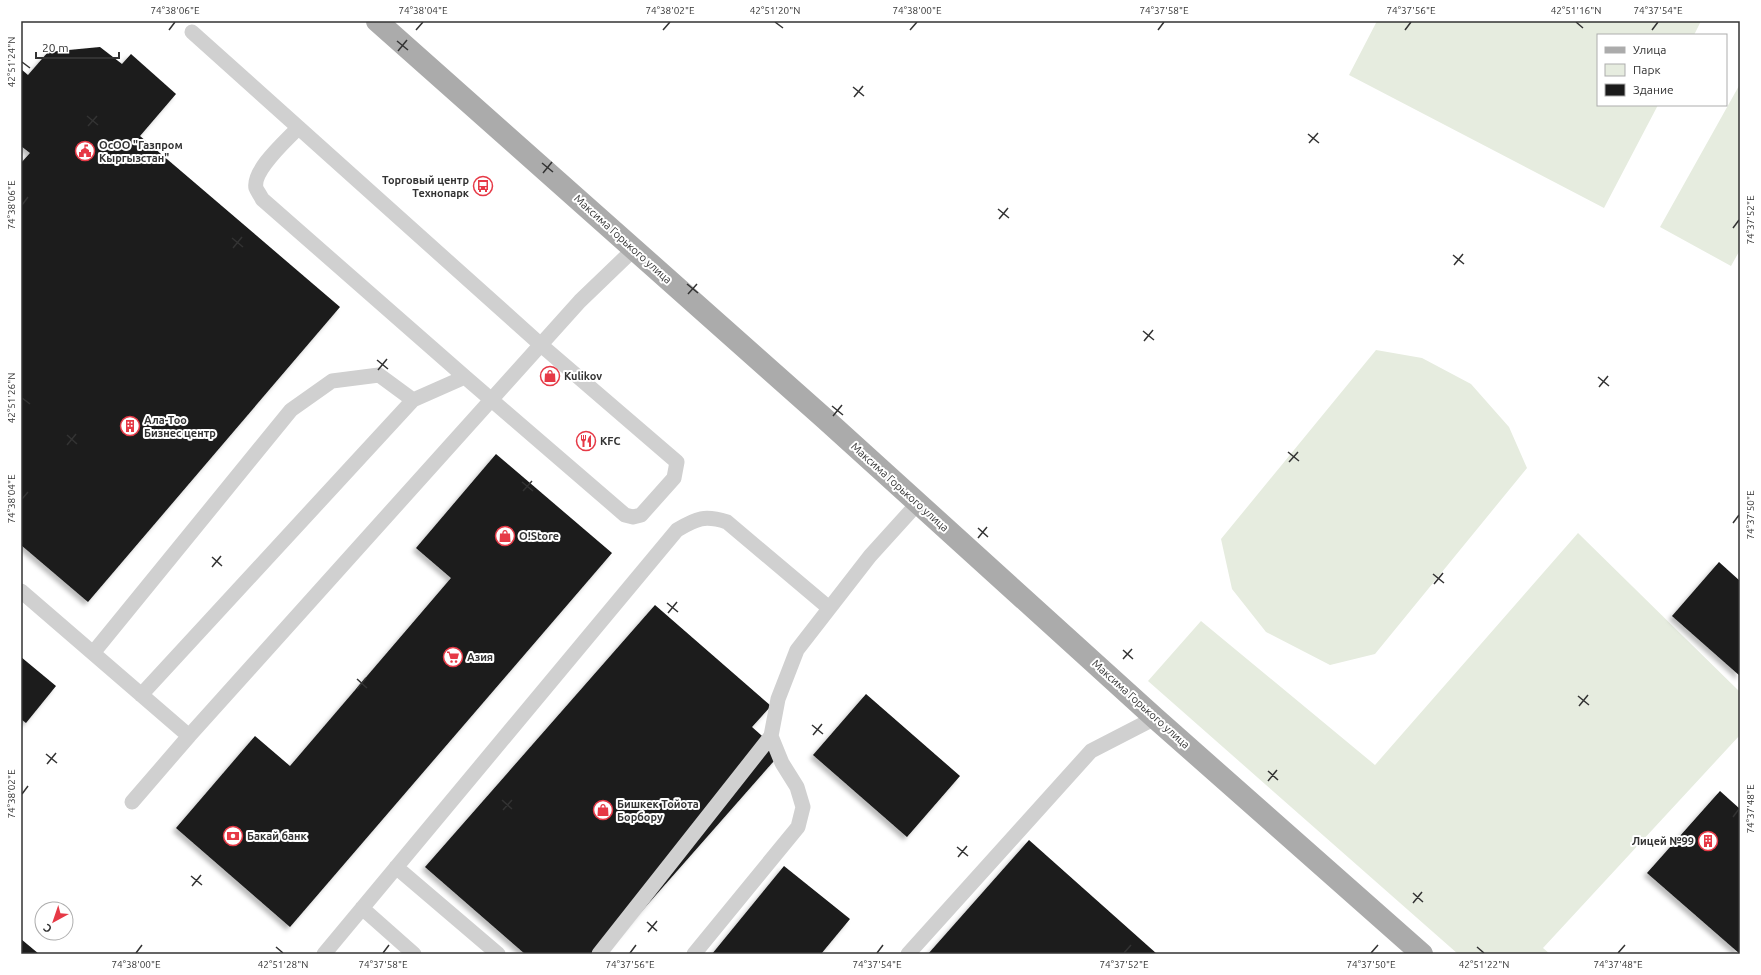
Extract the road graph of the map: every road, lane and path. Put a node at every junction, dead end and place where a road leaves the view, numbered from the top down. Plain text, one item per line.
1 (377, 21) edge
2 (400, 31) edge
3 (192, 32) dead end
4 (298, 128) junction
5 (634, 249) junction
6 (541, 345) junction
7 (464, 377) junction
8 (413, 400) junction
9 (491, 400) junction
10 (918, 503) junction
11 (21, 591) edge
12 (829, 608) junction
13 (93, 653) junction
14 (141, 695) junction
15 (1155, 718) junction
16 (189, 736) junction
17 (771, 736) junction
18 (132, 802) dead end
19 (396, 867) junction
20 (362, 908) junction
21 (324, 954) edge
22 (414, 954) edge
23 (498, 954) edge
24 (599, 954) edge
25 (694, 954) edge
26 (908, 954) edge
27 (1422, 954) edge

1 - 2 main road, Максима Горького улица
2 - 5 main road, Максима Горького улица
3 - 4 lane
4 - 6 lane
4 - 7 lane
5 - 6 lane
5 - 10 main road, Максима Горького улица
6 - 9 lane
6 - 9 lane
7 - 8 lane
7 - 9 lane
8 - 13 lane
8 - 14 lane
9 - 16 lane
10 - 12 lane
10 - 15 main road, Максима Горького улица
11 - 13 lane
12 - 17 lane
12 - 19 lane
13 - 14 lane
14 - 16 lane
15 - 26 lane
15 - 27 main road, Максима Горького улица
16 - 18 lane
17 - 24 lane
17 - 25 lane
19 - 20 lane
19 - 23 lane
20 - 21 lane
20 - 22 lane

